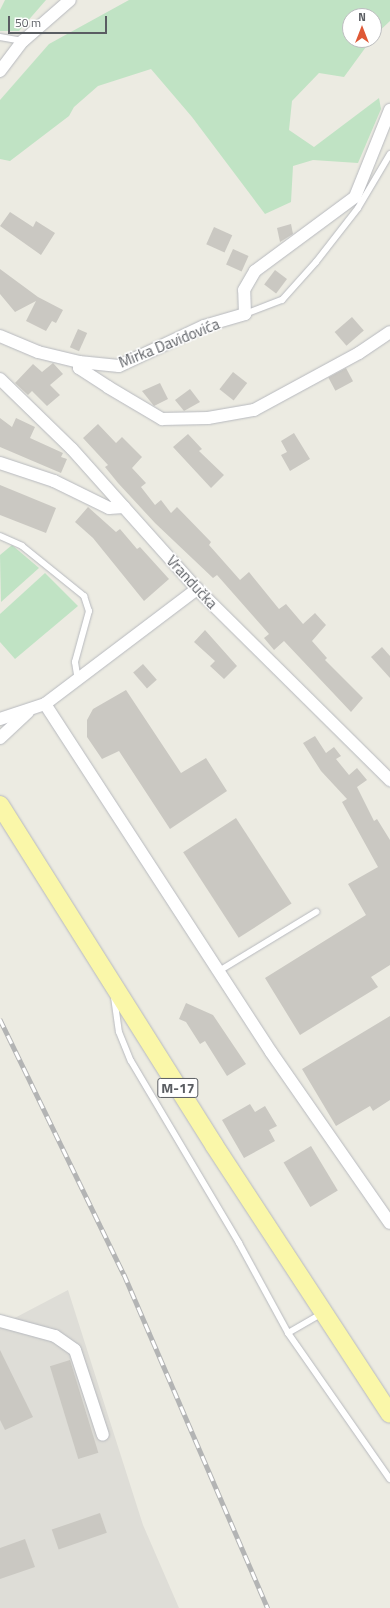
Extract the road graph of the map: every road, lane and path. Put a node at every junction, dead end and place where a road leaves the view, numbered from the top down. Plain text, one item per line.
1 (70, 0) edge
2 (0, 37) edge
3 (23, 41) junction
4 (0, 71) edge
5 (390, 110) edge
6 (390, 154) edge
7 (245, 314) junction
8 (390, 332) edge
9 (0, 336) edge
10 (79, 362) junction
11 (0, 379) edge
12 (0, 463) edge
13 (124, 508) junction
14 (0, 536) edge
15 (197, 589) junction
16 (78, 680) junction
17 (45, 704) junction
18 (30, 711) junction
19 (0, 719) edge
20 (0, 738) edge
21 (390, 780) edge
22 (0, 805) edge
23 (316, 912) dead end
24 (219, 971) junction
25 (112, 984) junction
26 (390, 1223) edge
27 (324, 1312) junction
28 (0, 1321) edge
29 (288, 1333) junction
30 (390, 1414) edge
31 (103, 1434) dead end
32 (390, 1479) edge

1 - 3 street
2 - 3 lane
3 - 4 street
5 - 7 street
6 - 7 lane
7 - 10 street, Mirka Davidovića
8 - 10 street
9 - 10 street, Mirka Davidovića
11 - 13 street, Vrandučka
12 - 13 street
13 - 15 street, Vrandučka
14 - 16 lane
15 - 16 street
15 - 21 street, Vrandučka
16 - 17 street
17 - 18 street
17 - 24 street
18 - 19 street
18 - 20 street
22 - 25 main road, M-17
23 - 24 lane
24 - 26 street
25 - 27 main road, M-17
25 - 29 lane
27 - 29 lane
27 - 30 main road, M-17
28 - 31 street
29 - 32 lane

